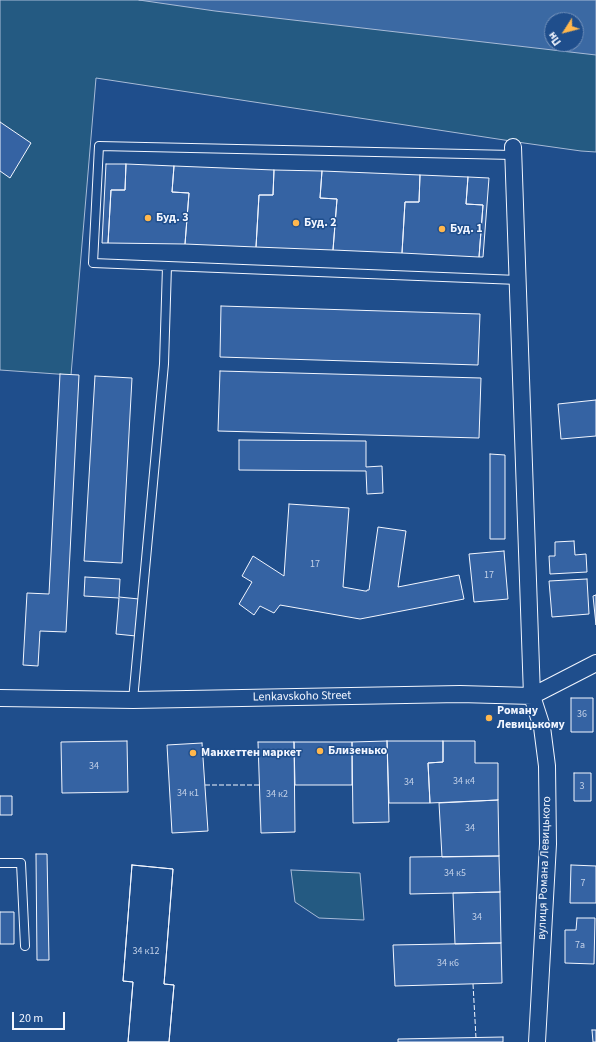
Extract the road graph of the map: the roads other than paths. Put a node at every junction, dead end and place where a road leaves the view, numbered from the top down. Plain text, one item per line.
1 (513, 151) joint
2 (167, 266) junction
3 (518, 280) junction
4 (596, 663) edge
5 (532, 696) junction
6 (0, 698) edge
7 (133, 700) junction
8 (0, 863) edge
9 (24, 946) dead end
10 (537, 1042) edge

1 - 2 lane
1 - 3 street, вулиця Романа Левицького
2 - 3 lane
2 - 7 lane
3 - 5 street, вулиця Романа Левицького
4 - 5 street, Lenkavskoho Street
5 - 7 street, Lenkavskoho Street
5 - 10 street, вулиця Романа Левицького
6 - 7 street, Lenkavskoho Street
8 - 9 lane

